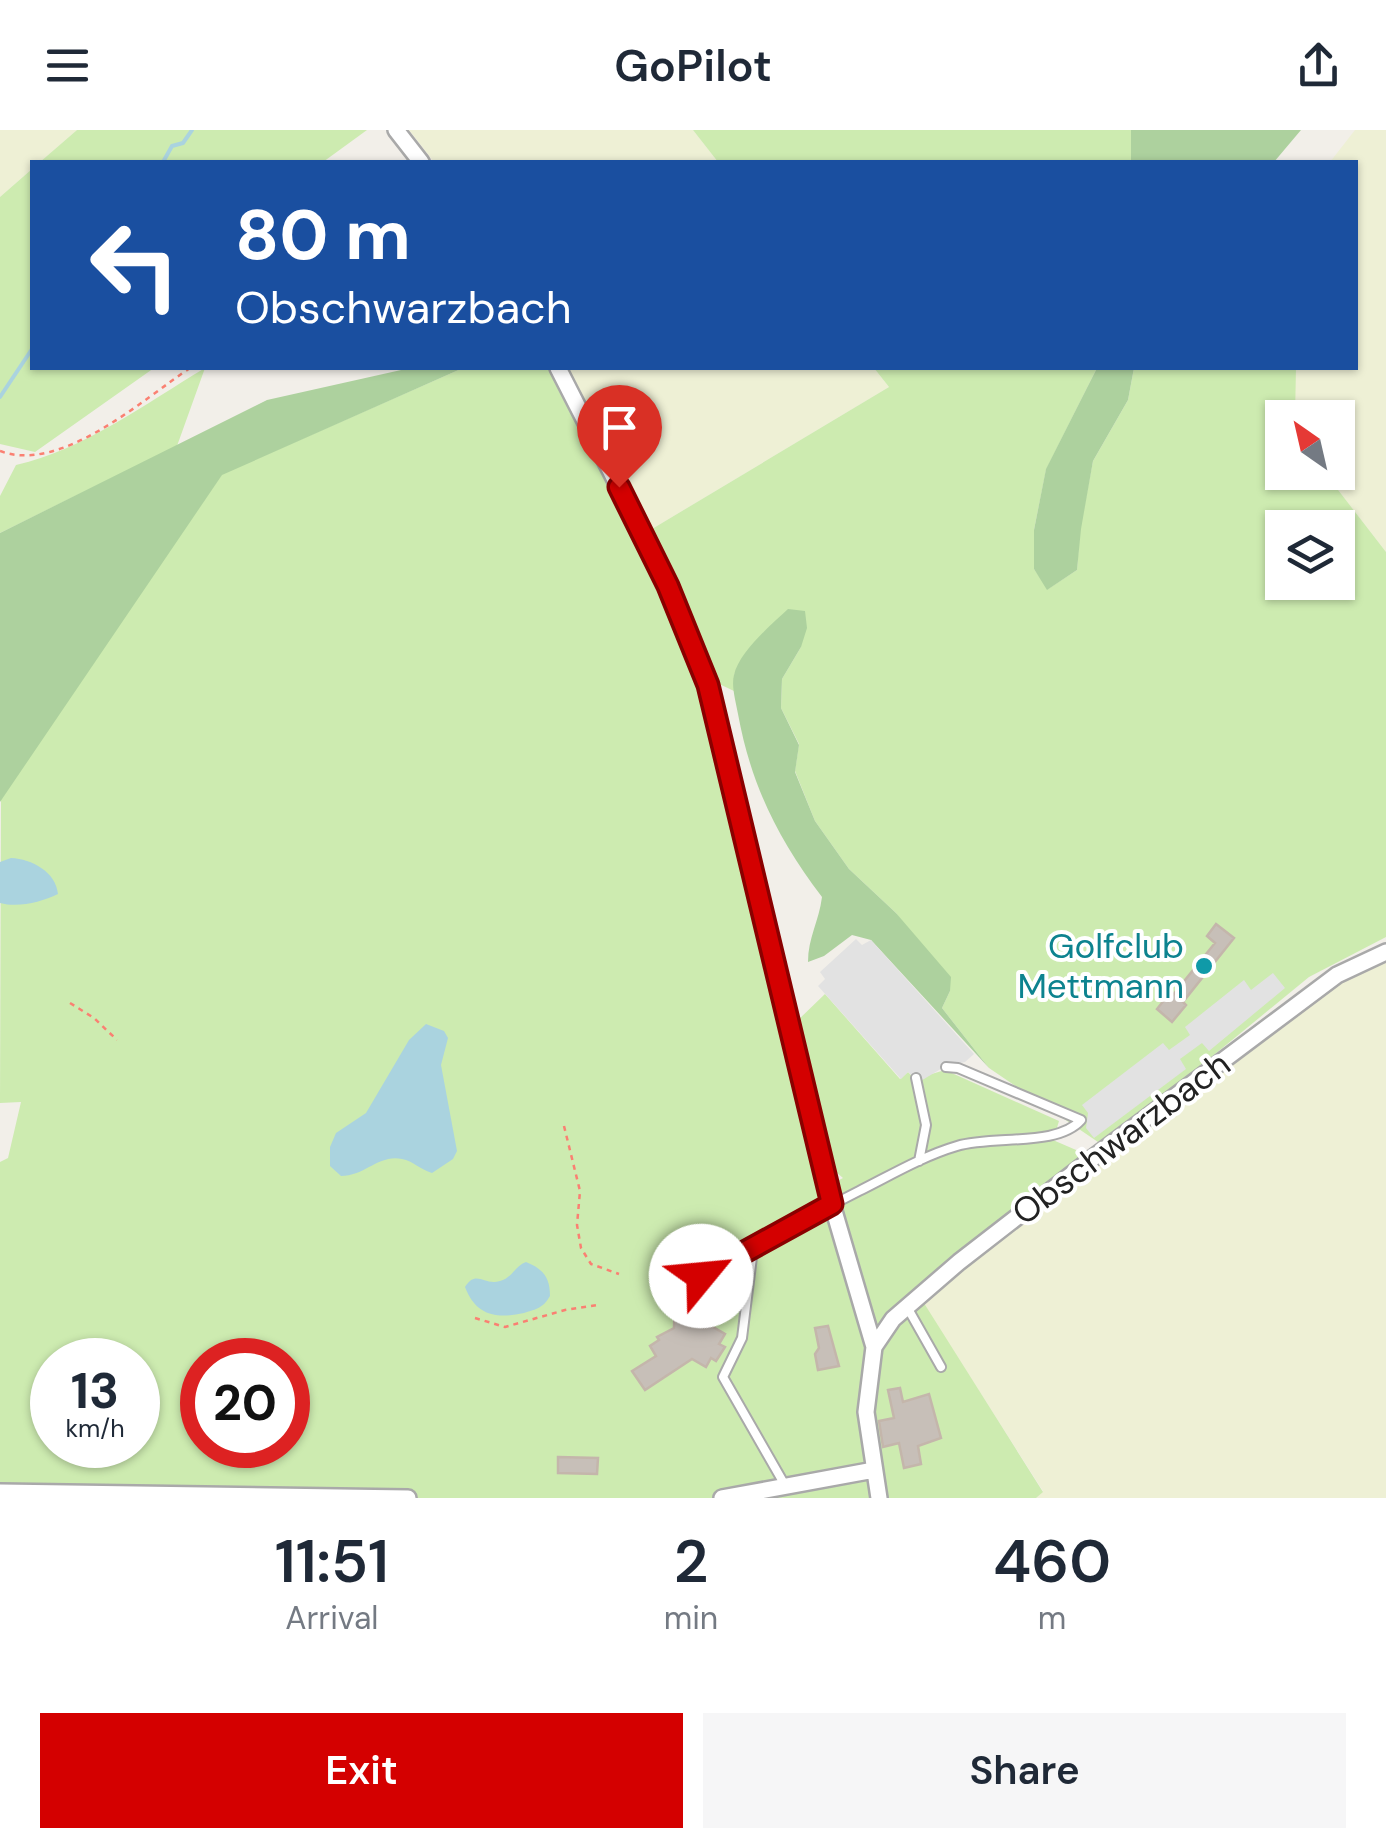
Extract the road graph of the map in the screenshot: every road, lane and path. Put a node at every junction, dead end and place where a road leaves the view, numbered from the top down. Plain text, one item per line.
1 (396, 130) edge
2 (419, 160) edge
3 (187, 370) edge
4 (559, 370) edge
5 (0, 451) edge
6 (1386, 952) edge
7 (70, 1004) dead end
8 (118, 1040) dead end
9 (946, 1067) dead end
10 (916, 1078) dead end
11 (564, 1126) dead end
12 (919, 1161) junction
13 (832, 1204) junction
14 (754, 1248) junction
15 (620, 1274) dead end
16 (690, 1284) dead end
17 (597, 1305) dead end
18 (907, 1308) junction
19 (475, 1318) dead end
20 (874, 1347) junction
21 (942, 1368) dead end
22 (874, 1470) junction
23 (786, 1488) junction
24 (0, 1492) edge
25 (408, 1498) edge
26 (722, 1498) edge
27 (879, 1498) edge

1 - 2 street
3 - 5 path
4 - 13 street
6 - 18 street, Obschwarzbach
7 - 8 path
9 - 12 lane, Obschwarzbach
10 - 12 lane
11 - 15 path
12 - 13 lane, Obschwarzbach
13 - 14 lane, Obschwarzbach
13 - 20 street
14 - 16 lane, Obschwarzbach
14 - 23 lane
17 - 19 path
18 - 20 street, Obschwarzbach
18 - 21 lane
20 - 22 street
22 - 23 street
22 - 27 street
23 - 26 street
24 - 25 street

